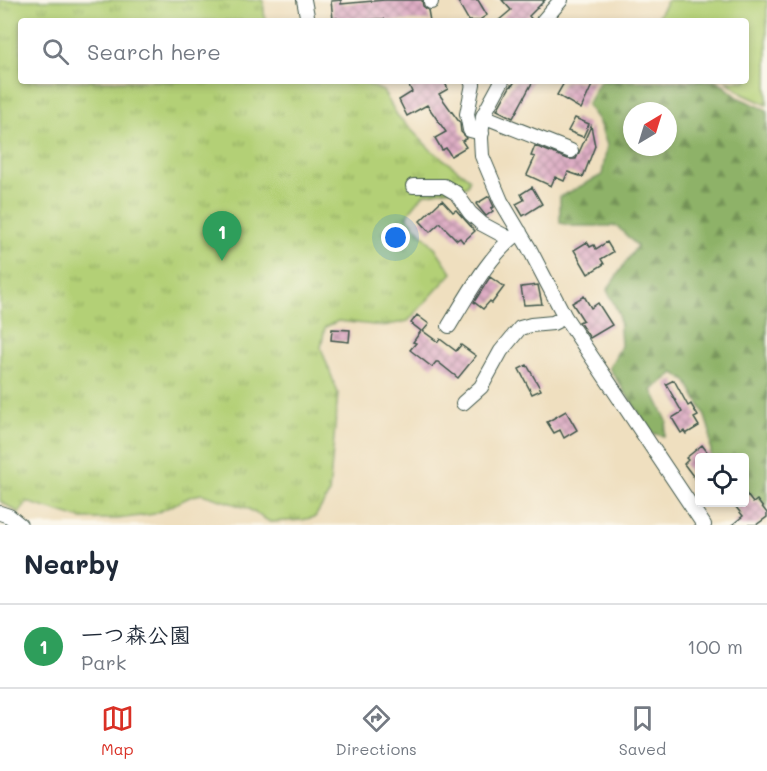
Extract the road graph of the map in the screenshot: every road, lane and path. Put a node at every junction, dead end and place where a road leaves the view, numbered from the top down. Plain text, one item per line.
1 (304, 0) edge
2 (561, 0) edge
3 (307, 18) edge
4 (546, 18) edge
5 (473, 84) edge
6 (500, 84) edge
7 (483, 116) junction
8 (482, 133) junction
9 (571, 151) dead end
10 (413, 186) dead end
11 (515, 236) junction
12 (565, 318) junction
13 (449, 326) dead end
14 (462, 403) dead end
15 (0, 513) edge
16 (20, 525) edge
17 (705, 525) edge

1 - 3 street
2 - 4 street
5 - 8 street
6 - 7 street
7 - 8 street
7 - 9 street
8 - 11 street
10 - 11 street
11 - 12 street
11 - 13 street
12 - 14 street
12 - 17 street
15 - 16 street

